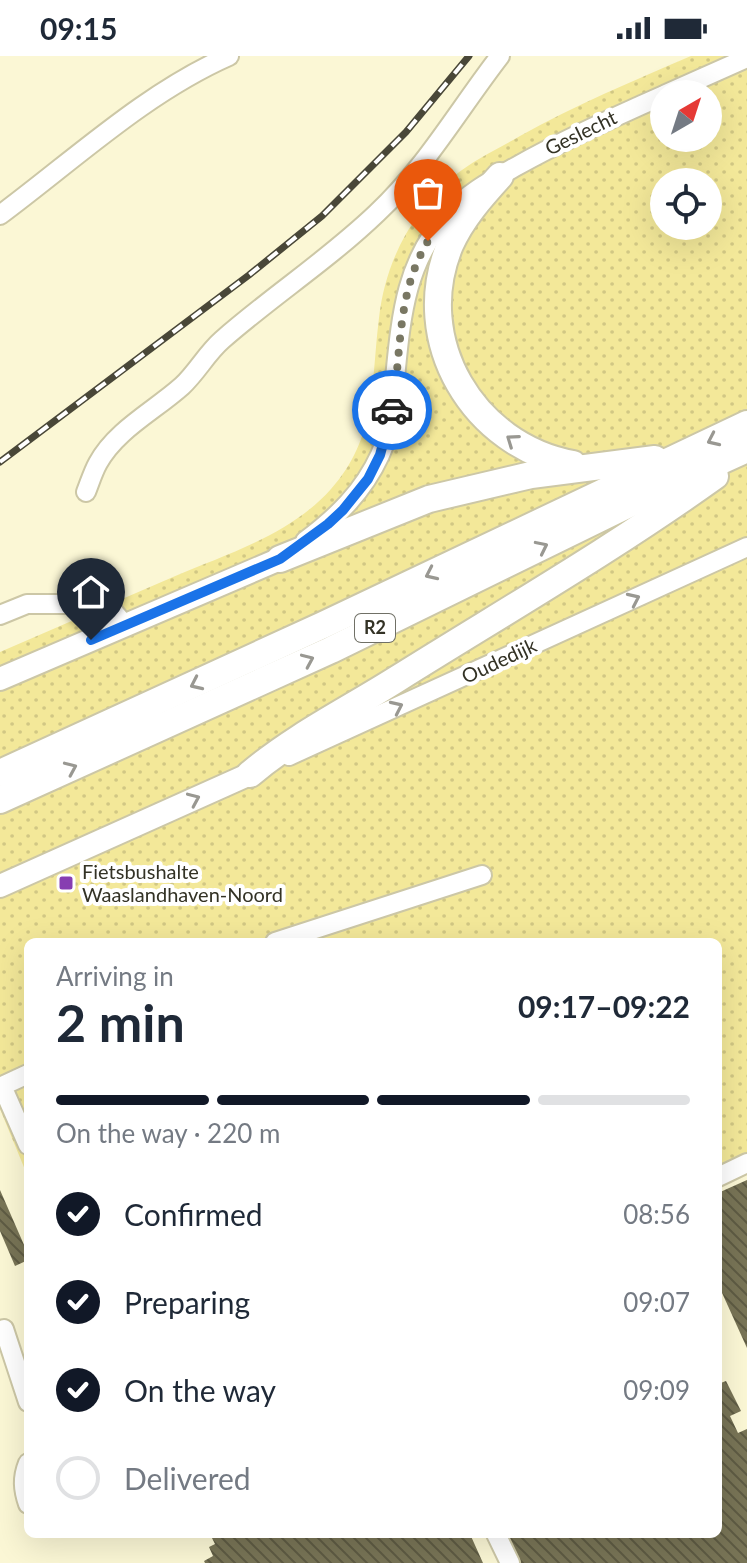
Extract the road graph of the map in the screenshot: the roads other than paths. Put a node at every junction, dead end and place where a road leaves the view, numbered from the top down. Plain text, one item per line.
1 (229, 56) edge
2 (500, 56) edge
3 (745, 63) edge
4 (701, 80) edge
5 (650, 101) edge
6 (500, 176) junction
7 (0, 215) edge
8 (747, 424) edge
9 (747, 451) edge
10 (679, 456) junction
11 (584, 466) junction
12 (86, 492) dead end
13 (747, 547) edge
14 (280, 559) junction
15 (0, 615) edge
16 (125, 625) junction
17 (0, 679) edge
18 (0, 773) edge
19 (250, 774) junction
20 (0, 800) edge
21 (482, 875) dead end
22 (0, 886) edge
23 (287, 938) edge
24 (24, 1076) edge
25 (24, 1136) edge
26 (747, 1163) edge
27 (722, 1175) edge
28 (2, 1325) edge
29 (24, 1368) edge
30 (24, 1390) edge
31 (498, 1538) edge
32 (510, 1563) edge

1 - 7 street
2 - 12 street
3 - 4 street, Geslecht
5 - 6 street, Geslecht
11 -> 6 highway, R2
6 - 14 street, Geslecht
8 -> 10 highway, R2
9 - 19 highway, R2
20 -> 9 highway, R2
10 - 11 highway, R2
10 -> 18 highway, R2
11 - 14 highway, R2
19 -> 13 street, Oudedijk
14 - 16 main road
15 - 16 street
16 - 17 main road
22 -> 19 main road
21 - 23 street
24 - 25 street
26 - 27 street
28 - 29 street
28 - 30 street
31 - 32 street

